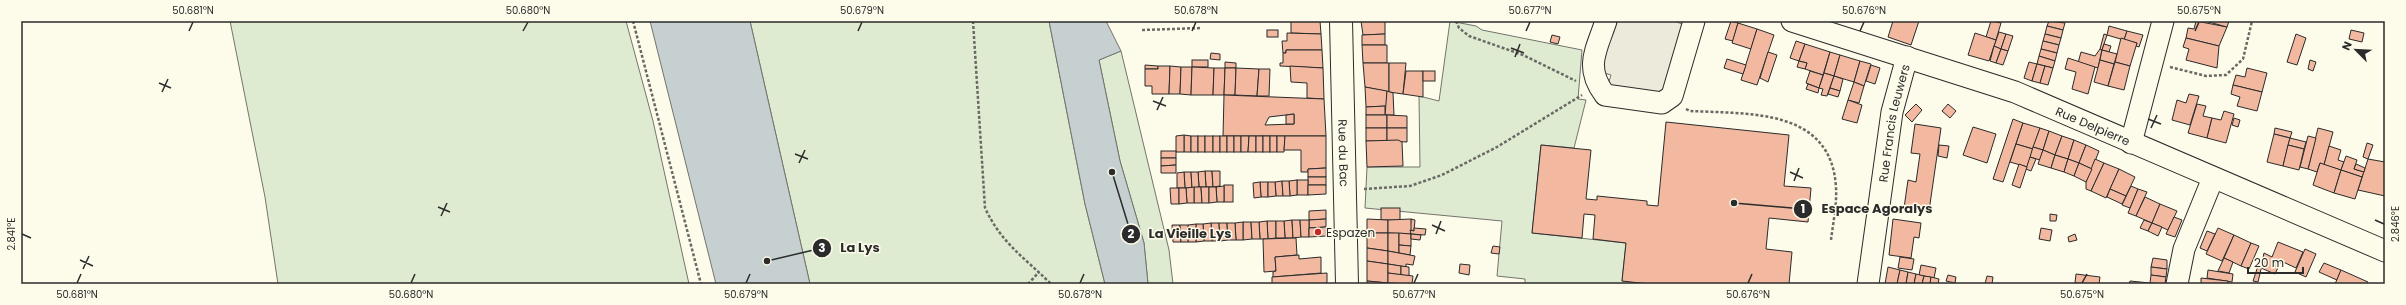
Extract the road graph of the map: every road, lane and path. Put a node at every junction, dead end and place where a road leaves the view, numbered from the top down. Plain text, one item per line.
1 (633, 21) edge
2 (973, 21) edge
3 (1341, 21) edge
4 (1456, 21) edge
5 (1606, 21) edge
6 (1694, 21) edge
7 (1792, 21) edge
8 (2163, 21) edge
9 (2252, 21) edge
10 (1201, 28) dead end
11 (1142, 30) dead end
12 (1907, 57) junction
13 (2153, 63) junction
14 (1593, 86) junction
15 (1668, 99) junction
16 (2131, 143) junction
17 (2213, 178) junction
18 (1346, 190) junction
19 (1831, 240) dead end
20 (2385, 251) edge
21 (1039, 272) junction
22 (701, 284) edge
23 (1028, 284) edge
24 (1051, 284) edge
25 (1347, 284) edge
26 (1868, 284) edge
27 (2177, 284) edge

1 - 22 path
2 - 21 path
3 - 18 main road, Rue du Bac
4 - 14 path
5 - 14 street
6 - 15 street
7 - 12 street, Rue Delpierre
8 - 13 street
9 - 13 path
10 - 11 path
12 - 16 street, Rue Delpierre
12 - 26 street, Rue Francis Leuwers
13 - 16 street
14 - 15 street
14 - 18 path
15 - 19 path
16 - 17 street, Rue Delpierre
17 - 20 street, Rue Delpierre
17 - 27 street
18 - 25 main road, Rue du Bac
21 - 23 path
21 - 24 path

